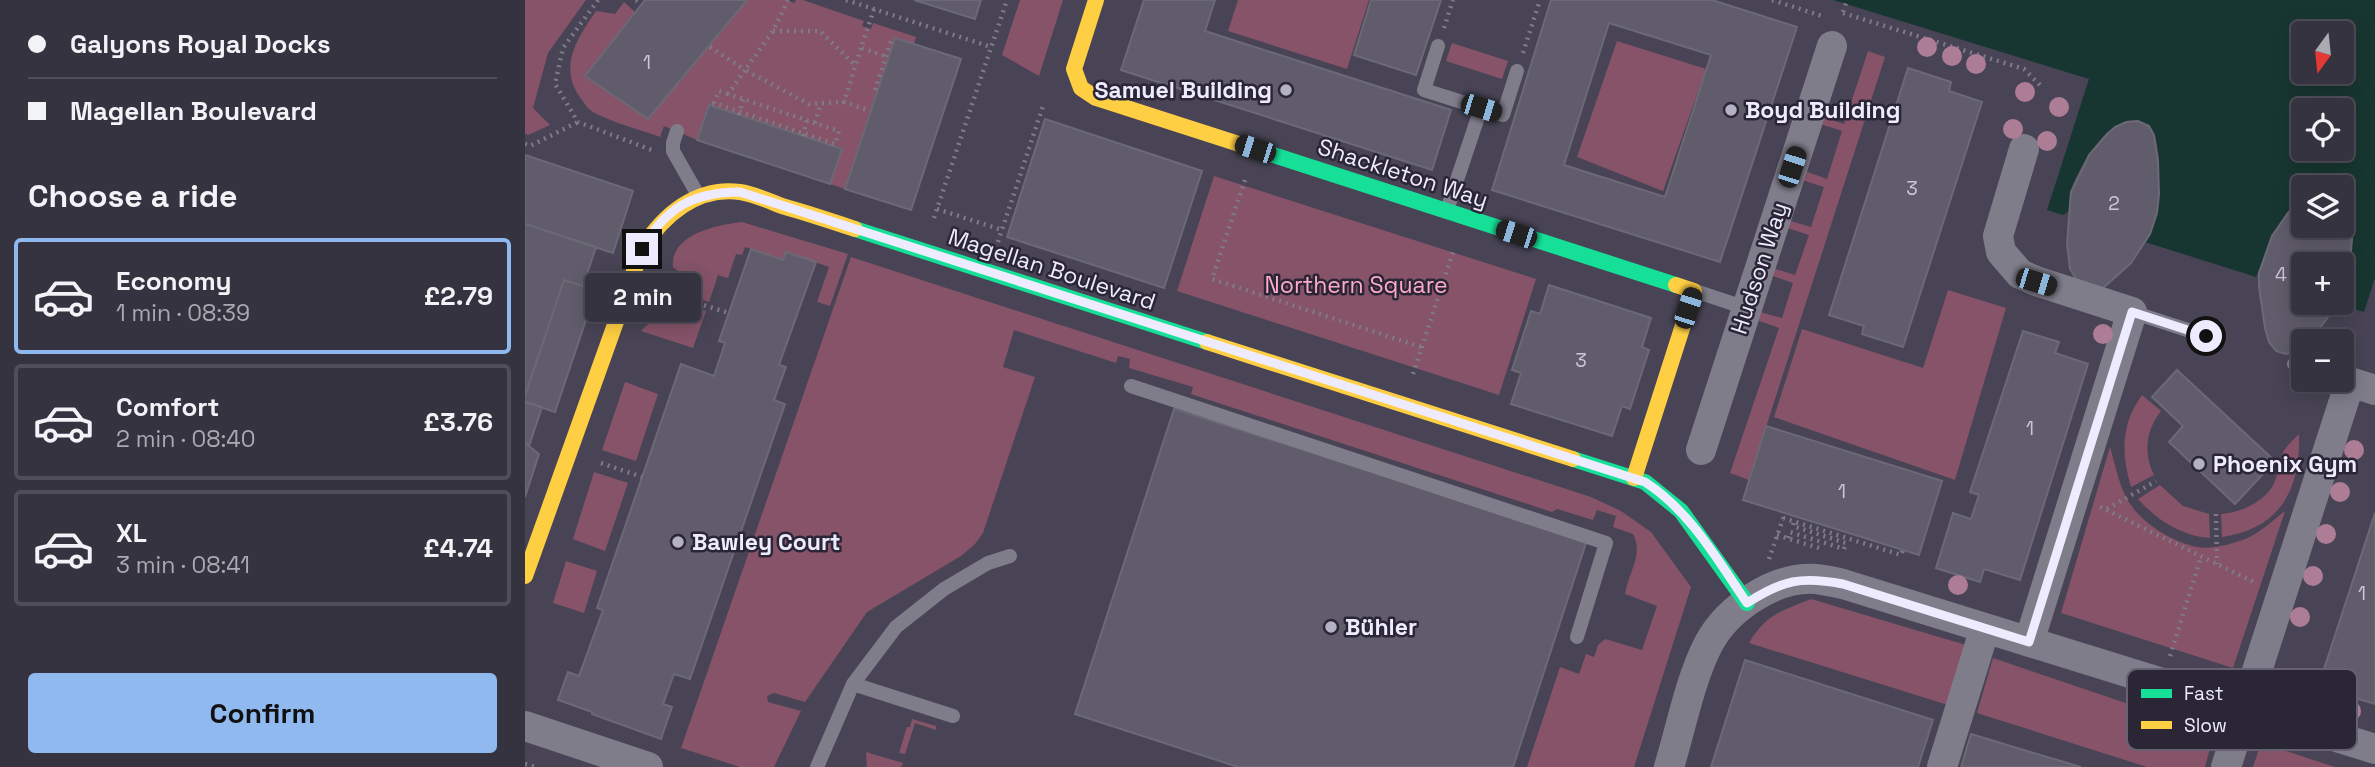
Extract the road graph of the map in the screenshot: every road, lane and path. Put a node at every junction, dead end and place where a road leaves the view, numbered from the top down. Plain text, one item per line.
1 (598, 0) edge
2 (788, 0) edge
3 (846, 0) edge
4 (1007, 0) edge
5 (1096, 0) edge
6 (1453, 0) edge
7 (1540, 0) edge
8 (1772, 0) edge
9 (874, 9) junction
10 (1843, 12) dead end
11 (773, 31) junction
12 (1830, 32) joint
13 (891, 41) dead end
14 (1438, 46) joint
15 (709, 47) dead end
16 (991, 47) junction
17 (861, 48) junction
18 (885, 56) junction
19 (855, 65) junction
20 (745, 70) junction
21 (1517, 71) joint
22 (2043, 88) dead end
23 (875, 90) dead end
24 (728, 94) junction
25 (743, 99) junction
26 (844, 102) junction
27 (821, 103) junction
28 (1044, 103) dead end
29 (1481, 108) junction
30 (776, 110) junction
31 (870, 111) dead end
32 (739, 113) junction
33 (807, 120) junction
34 (578, 122) junction
35 (815, 123) junction
36 (772, 125) junction
37 (677, 131) dead end
38 (804, 135) junction
39 (525, 144) edge
40 (1255, 149) junction
41 (2024, 149) dead end
42 (657, 153) dead end
43 (698, 197) junction
44 (937, 209) junction
45 (1447, 211) junction
46 (1465, 217) junction
47 (931, 228) dead end
48 (1002, 230) junction
49 (996, 249) dead end
50 (1694, 291) junction
51 (684, 299) dead end
52 (1746, 308) junction
53 (2132, 312) junction
54 (729, 313) dead end
55 (2206, 336) dead end
56 (1421, 347) junction
57 (2355, 383) edge
58 (1131, 386) dead end
59 (1403, 405) junction
60 (1700, 450) dead end
61 (590, 459) dead end
62 (642, 477) dead end
63 (1634, 478) junction
64 (2157, 481) dead end
65 (2074, 495) junction
66 (2106, 510) junction
67 (2216, 514) dead end
68 (1794, 522) junction
69 (1777, 535) junction
70 (1788, 538) junction
71 (1819, 548) dead end
72 (1903, 550) dead end
73 (1010, 556) dead end
74 (2201, 557) junction
75 (1768, 563) dead end
76 (2217, 564) junction
77 (525, 576) edge
78 (2265, 587) dead end
79 (1747, 603) junction
80 (1985, 628) junction
81 (1577, 636) dead end
82 (2029, 642) junction
83 (2169, 658) dead end
84 (2258, 669) edge
85 (2127, 672) edge
86 (853, 684) junction
87 (953, 716) dead end
88 (525, 726) edge
89 (2357, 743) edge
90 (2375, 749) edge
91 (2231, 750) edge
92 (525, 764) edge
93 (536, 767) edge
94 (649, 767) edge
95 (817, 767) edge
96 (1669, 767) edge
97 (1943, 767) edge
98 (2226, 767) edge

1 - 34 path
2 - 11 path
3 - 9 path
4 - 16 path
5 - 40 street, Shackleton Way
6 - 14 path
7 - 21 path
8 - 12 path
9 - 16 path
9 - 17 path
10 - 22 path
11 - 19 path
11 - 20 path
12 - 52 street, Hudson Way
13 - 18 path
14 - 29 lane
15 - 20 path
16 - 44 path
17 - 18 path
17 - 19 path
18 - 23 path
19 - 26 path
20 - 24 path
20 - 27 path
21 - 29 lane
24 - 25 path
24 - 32 path
25 - 30 path
25 - 32 path
26 - 27 path
26 - 31 path
27 - 35 path
28 - 48 path
29 - 45 lane
30 - 33 path
30 - 36 path
32 - 36 path
33 - 35 path
33 - 38 path
34 - 39 path
34 - 42 path
35 - 38 path
36 - 38 path
37 - 43 lane
40 - 45 street, Shackleton Way
40 - 56 path
41 - 53 street
43 - 59 street, Magellan Boulevard
43 - 77 street, Magellan Boulevard
44 - 47 path
44 - 48 path
45 - 46 street, Shackleton Way
46 - 50 street, Shackleton Way
46 - 56 path
48 - 49 path
50 - 52 lane
50 - 63 street
51 - 54 path
52 - 60 street, Hudson Way
53 - 55 lane
53 - 65 street
56 - 59 path
57 - 84 street
58 - 81 lane
59 - 63 street, Magellan Boulevard
61 - 62 path
63 - 79 street, Magellan Boulevard
64 - 66 path
65 - 66 path
65 - 82 street
66 - 74 path
67 - 76 path
68 - 69 path
68 - 70 path
68 - 72 path
69 - 70 path
69 - 75 path
70 - 71 path
73 - 86 lane
74 - 76 path
74 - 83 path
76 - 78 path
79 - 80 street
79 - 96 street
80 - 82 street
80 - 97 street
82 - 85 street
86 - 87 lane
86 - 95 lane
88 - 94 street
89 - 90 street
91 - 98 street
92 - 93 path

